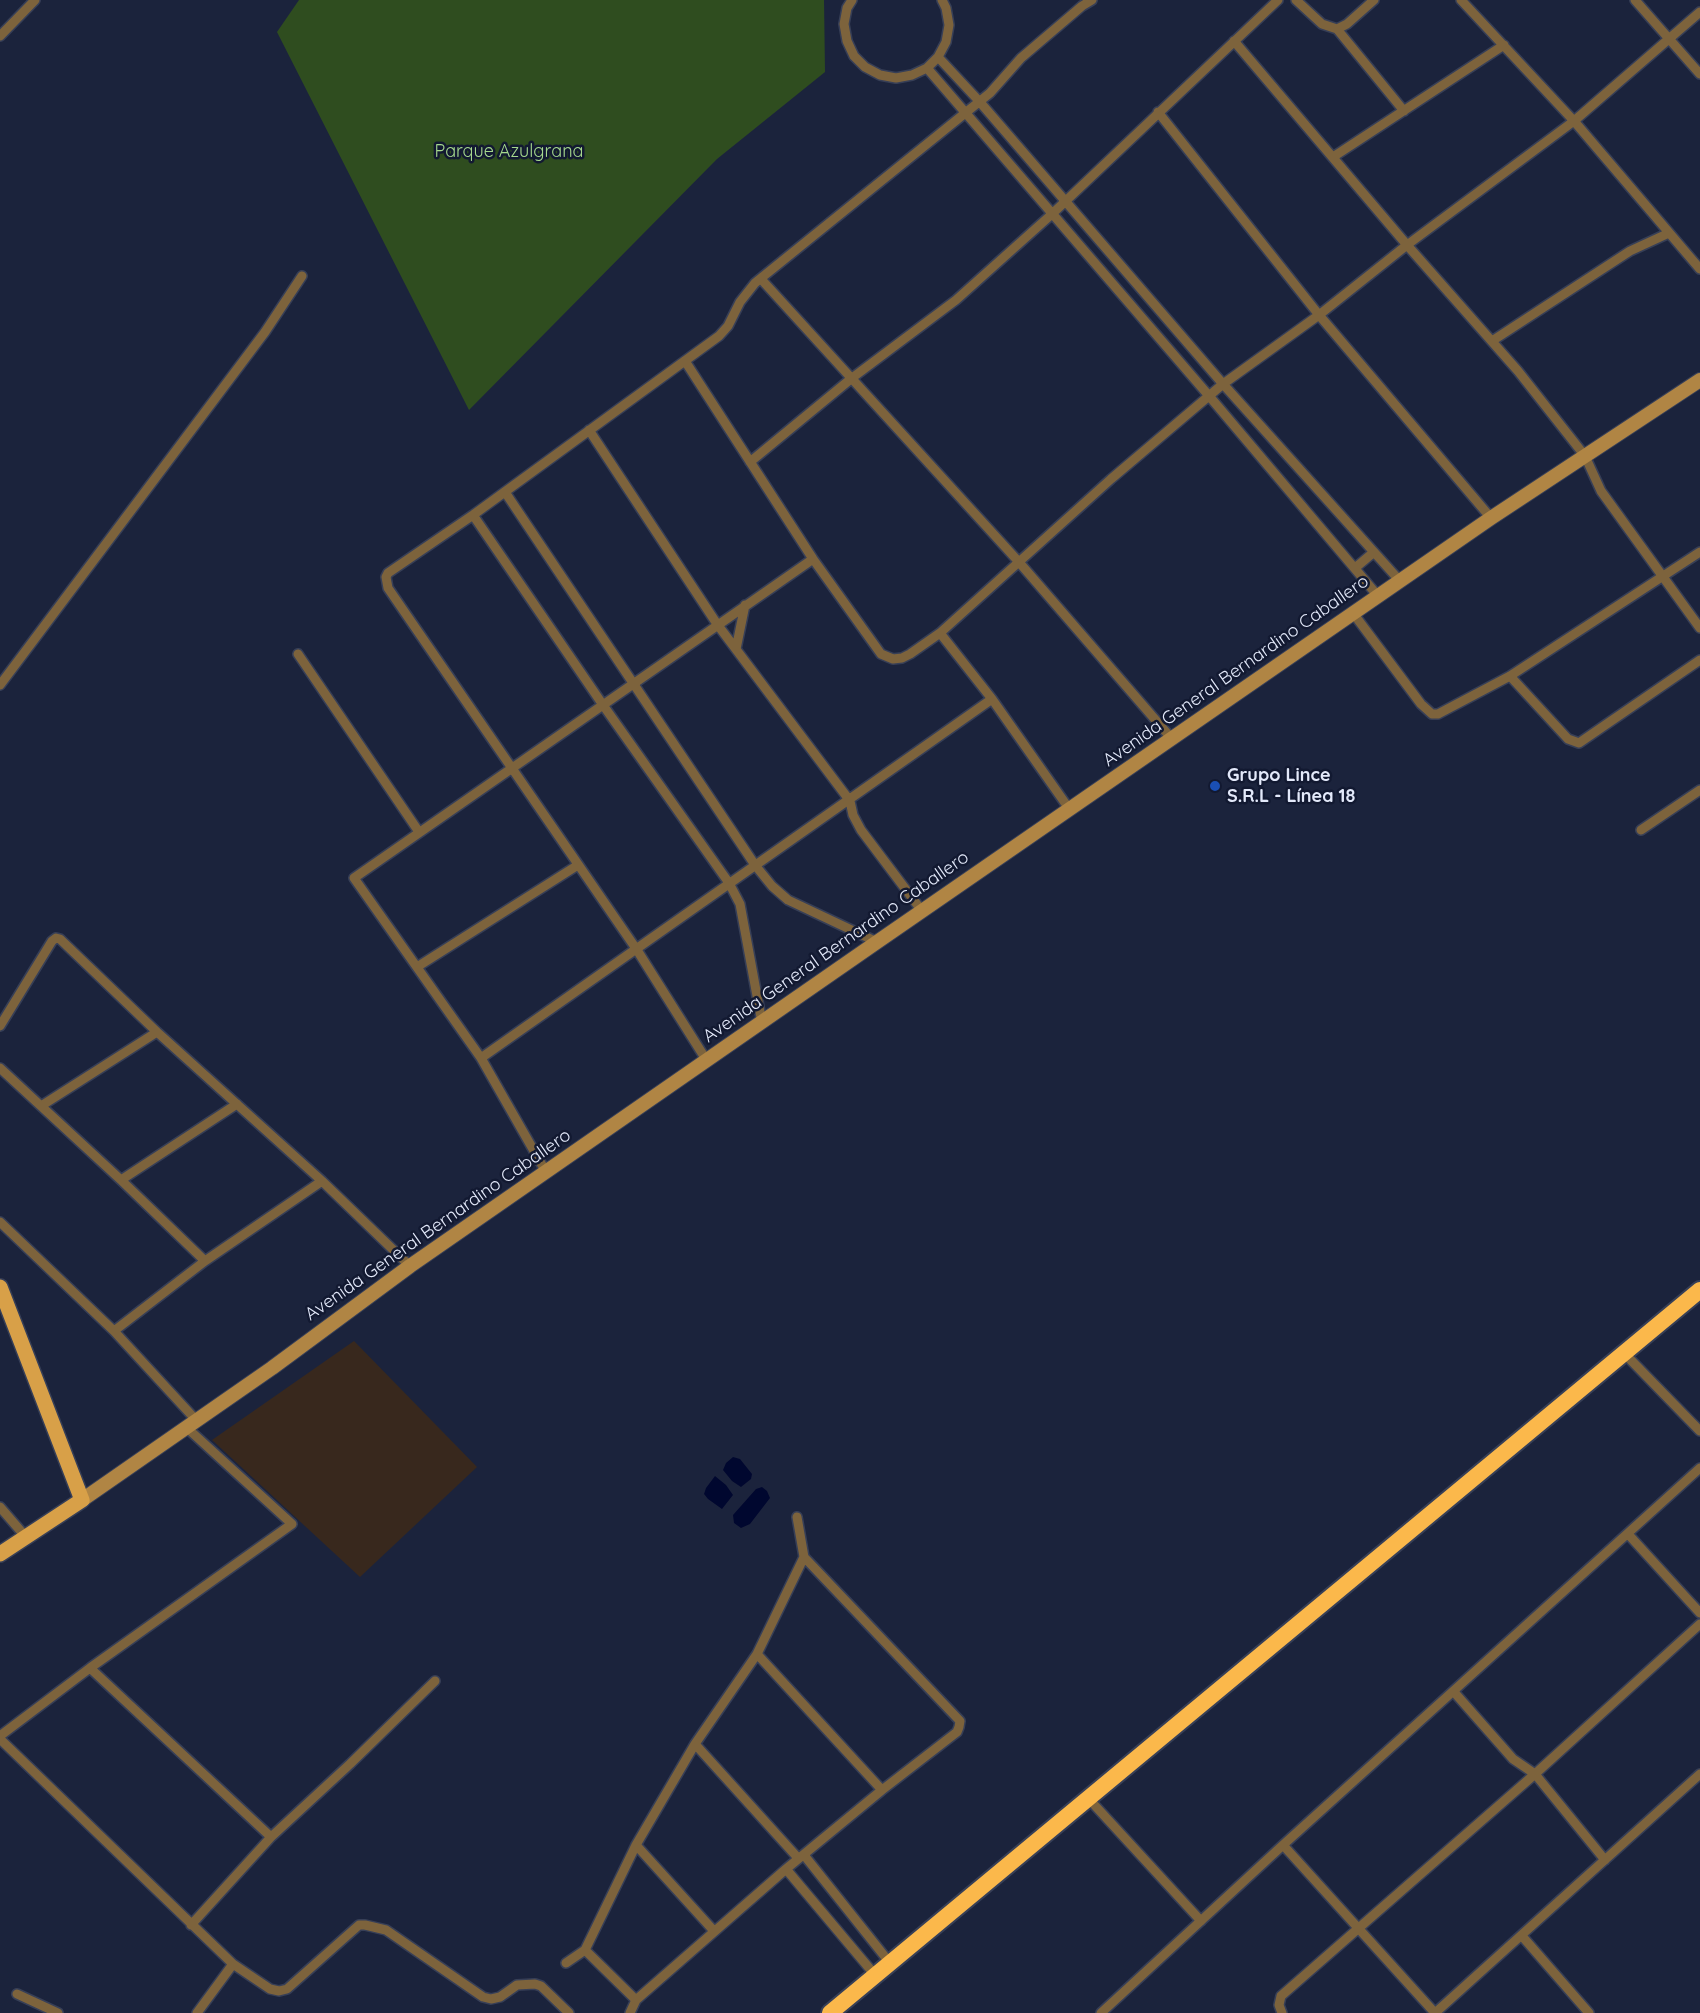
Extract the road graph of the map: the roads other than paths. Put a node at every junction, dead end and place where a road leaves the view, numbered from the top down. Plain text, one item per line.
1 (35, 0) edge
2 (852, 0) edge
3 (942, 0) edge
4 (1092, 0) edge
5 (1278, 0) edge
6 (1296, 0) edge
7 (1374, 0) edge
8 (1461, 0) edge
9 (1635, 0) edge
10 (1700, 12) edge
11 (1337, 29) junction
12 (0, 36) edge
13 (1670, 39) junction
14 (1234, 41) junction
15 (1504, 45) junction
16 (938, 57) junction
17 (927, 68) junction
18 (1700, 74) edge
19 (979, 101) junction
20 (1404, 111) junction
21 (964, 112) junction
22 (1158, 112) junction
23 (1574, 121) junction
24 (1333, 157) junction
25 (1064, 201) junction
26 (1052, 214) junction
27 (1669, 233) junction
28 (1407, 245) junction
29 (1700, 269) edge
30 (302, 276) dead end
31 (761, 279) junction
32 (1319, 315) junction
33 (1492, 341) junction
34 (685, 361) junction
35 (852, 378) junction
36 (1700, 380) edge
37 (1223, 384) junction
38 (1210, 397) junction
39 (589, 430) junction
40 (1585, 456) junction
41 (750, 462) junction
42 (505, 492) junction
43 (473, 515) junction
44 (1491, 518) junction
45 (1374, 552) junction
46 (1700, 552) edge
47 (813, 559) junction
48 (1018, 561) junction
49 (1355, 568) junction
50 (1662, 575) junction
51 (1400, 581) junction
52 (1378, 596) junction
53 (745, 605) junction
54 (1353, 613) junction
55 (717, 624) junction
56 (1700, 628) edge
57 (940, 633) junction
58 (736, 649) junction
59 (298, 654) dead end
60 (1700, 660) edge
61 (1510, 676) junction
62 (634, 684) junction
63 (0, 685) edge
64 (992, 699) junction
65 (603, 705) junction
66 (1172, 739) junction
67 (512, 768) junction
68 (1700, 790) edge
69 (850, 801) junction
70 (1070, 810) junction
71 (1641, 830) dead end
72 (419, 832) junction
73 (578, 865) junction
74 (755, 865) junction
75 (729, 883) junction
76 (922, 911) junction
77 (877, 942) junction
78 (637, 950) junction
79 (417, 967) junction
80 (762, 1023) junction
81 (0, 1026) edge
82 (157, 1032) junction
83 (481, 1059) junction
84 (706, 1060) junction
85 (0, 1068) edge
86 (237, 1104) junction
87 (41, 1106) junction
88 (546, 1172) junction
89 (121, 1180) junction
90 (322, 1181) junction
91 (0, 1222) edge
92 (205, 1261) junction
93 (410, 1266) junction
94 (0, 1287) edge
95 (1700, 1290) edge
96 (114, 1331) junction
97 (1623, 1352) junction
98 (191, 1424) junction
99 (1700, 1431) edge
100 (1700, 1468) edge
101 (82, 1500) junction
102 (0, 1507) edge
103 (796, 1516) dead end
104 (1628, 1534) junction
105 (25, 1536) junction
106 (0, 1554) edge
107 (804, 1557) junction
108 (1700, 1613) edge
109 (1700, 1624) edge
110 (757, 1654) junction
111 (90, 1668) junction
112 (435, 1681) dead end
113 (1454, 1692) junction
114 (0, 1738) edge
115 (695, 1744) junction
116 (1535, 1774) junction
117 (1699, 1778) edge
118 (882, 1790) junction
119 (1088, 1798) junction
120 (271, 1837) junction
121 (636, 1845) junction
122 (1283, 1845) junction
123 (801, 1857) junction
124 (1605, 1860) junction
125 (786, 1869) junction
126 (1201, 1921) junction
127 (191, 1925) junction
128 (1357, 1929) junction
129 (714, 1931) junction
130 (1522, 1936) junction
131 (585, 1950) junction
132 (566, 1963) dead end
133 (890, 1963) junction
134 (233, 1964) junction
135 (875, 1975) junction
136 (17, 1994) dead end
137 (636, 2001) junction
138 (1107, 2011) edge
139 (58, 2013) edge
140 (197, 2013) edge
141 (569, 2013) edge
142 (630, 2013) edge
143 (830, 2013) edge
144 (1282, 2013) edge
145 (1435, 2013) edge
146 (1589, 2013) edge

1 - 12 street
2 - 17 street
3 - 16 street
4 - 19 street
5 - 14 street
6 - 11 street
7 - 11 street
8 - 15 street
9 - 13 street
10 - 13 street
11 - 20 street
13 - 18 street
13 - 23 street
14 - 22 street
14 - 24 street
15 - 20 street
15 - 23 street
16 - 17 street
16 - 19 street
17 - 21 street
19 - 21 street
19 - 25 street
20 - 24 street
21 - 26 street
21 - 31 street
22 - 25 street
22 - 32 street
23 - 27 street
23 - 28 street
24 - 28 street
25 - 26 street
25 - 37 street
26 - 35 street
26 - 38 street
27 - 29 street
27 - 33 street
28 - 32 street
28 - 33 street
30 - 63 street
31 - 34 street
31 - 35 street
32 - 37 street
32 - 44 street
33 - 40 street
34 - 39 street
34 - 41 street
35 - 41 street
35 - 48 street
36 - 40 main road, Avenida General Bernardino Caballero
37 - 38 street
37 - 45 street
38 - 48 street
38 - 49 street
39 - 42 street
39 - 55 street
40 - 44 main road, Avenida General Bernardino Caballero
40 - 50 street
41 - 47 street
42 - 43 street
42 - 62 street
43 - 65 street
43 - 67 street
44 - 51 main road, Avenida General Bernardino Caballero
45 - 49 street
45 - 51 street
46 - 50 street
47 - 53 street
47 - 57 street
48 - 57 street
48 - 66 street
49 - 52 street
50 - 56 street
50 - 61 street
51 - 52 main road, Avenida General Bernardino Caballero
52 - 54 main road, Avenida General Bernardino Caballero
53 - 55 street
53 - 58 street
54 - 61 street
54 - 66 main road, Avenida General Bernardino Caballero
55 - 58 street
55 - 62 street
57 - 64 street
58 - 69 street
59 - 72 street
60 - 61 street
62 - 65 street
62 - 74 street
64 - 69 street
64 - 70 street
65 - 67 street
65 - 75 street
66 - 70 main road, Avenida General Bernardino Caballero
67 - 72 street
67 - 73 street
68 - 71 street
69 - 74 street
69 - 76 street
70 - 76 main road, Avenida General Bernardino Caballero
72 - 79 street
73 - 78 street
73 - 79 street
74 - 75 street
74 - 77 street
75 - 78 street
75 - 80 street
76 - 77 main road, Avenida General Bernardino Caballero
77 - 80 main road, Avenida General Bernardino Caballero
78 - 83 street
78 - 84 street
79 - 83 street
80 - 84 main road, Avenida General Bernardino Caballero
81 - 82 street
82 - 86 street
82 - 87 street
83 - 88 street
84 - 88 main road, Avenida General Bernardino Caballero
85 - 87 street
86 - 89 street
86 - 90 street
87 - 89 street
88 - 93 main road, Avenida General Bernardino Caballero
89 - 92 street
90 - 92 street
90 - 93 street
91 - 96 street
92 - 96 street
93 - 98 main road, Avenida General Bernardino Caballero
94 - 101 main road
95 - 97 highway
96 - 98 street
97 - 99 street
97 - 119 highway
98 - 101 main road, Avenida General Bernardino Caballero
98 - 111 street
100 - 104 street
101 - 105 main road, Avenida General Bernardino Caballero
102 - 105 street
103 - 107 street
104 - 108 street
104 - 113 street
105 - 106 main road, Avenida General Bernardino Caballero
107 - 110 street
107 - 118 street
109 - 116 street
110 - 115 street
110 - 118 street
111 - 114 street
111 - 120 street
112 - 120 street
113 - 116 street
113 - 122 street
114 - 127 street
115 - 121 street
115 - 123 street
116 - 124 street
116 - 128 street
117 - 124 street
118 - 123 street
119 - 126 street
119 - 133 highway
120 - 127 street
121 - 129 street
121 - 131 street
122 - 126 street
122 - 128 street
123 - 125 street
123 - 133 street
124 - 130 street
125 - 129 street
125 - 135 street
126 - 138 street
127 - 134 street
128 - 144 street
128 - 145 street
129 - 137 street
130 - 145 street
130 - 146 street
131 - 132 street
131 - 137 street
133 - 135 highway
134 - 140 street
134 - 141 street
135 - 143 highway
136 - 139 street
137 - 142 street

